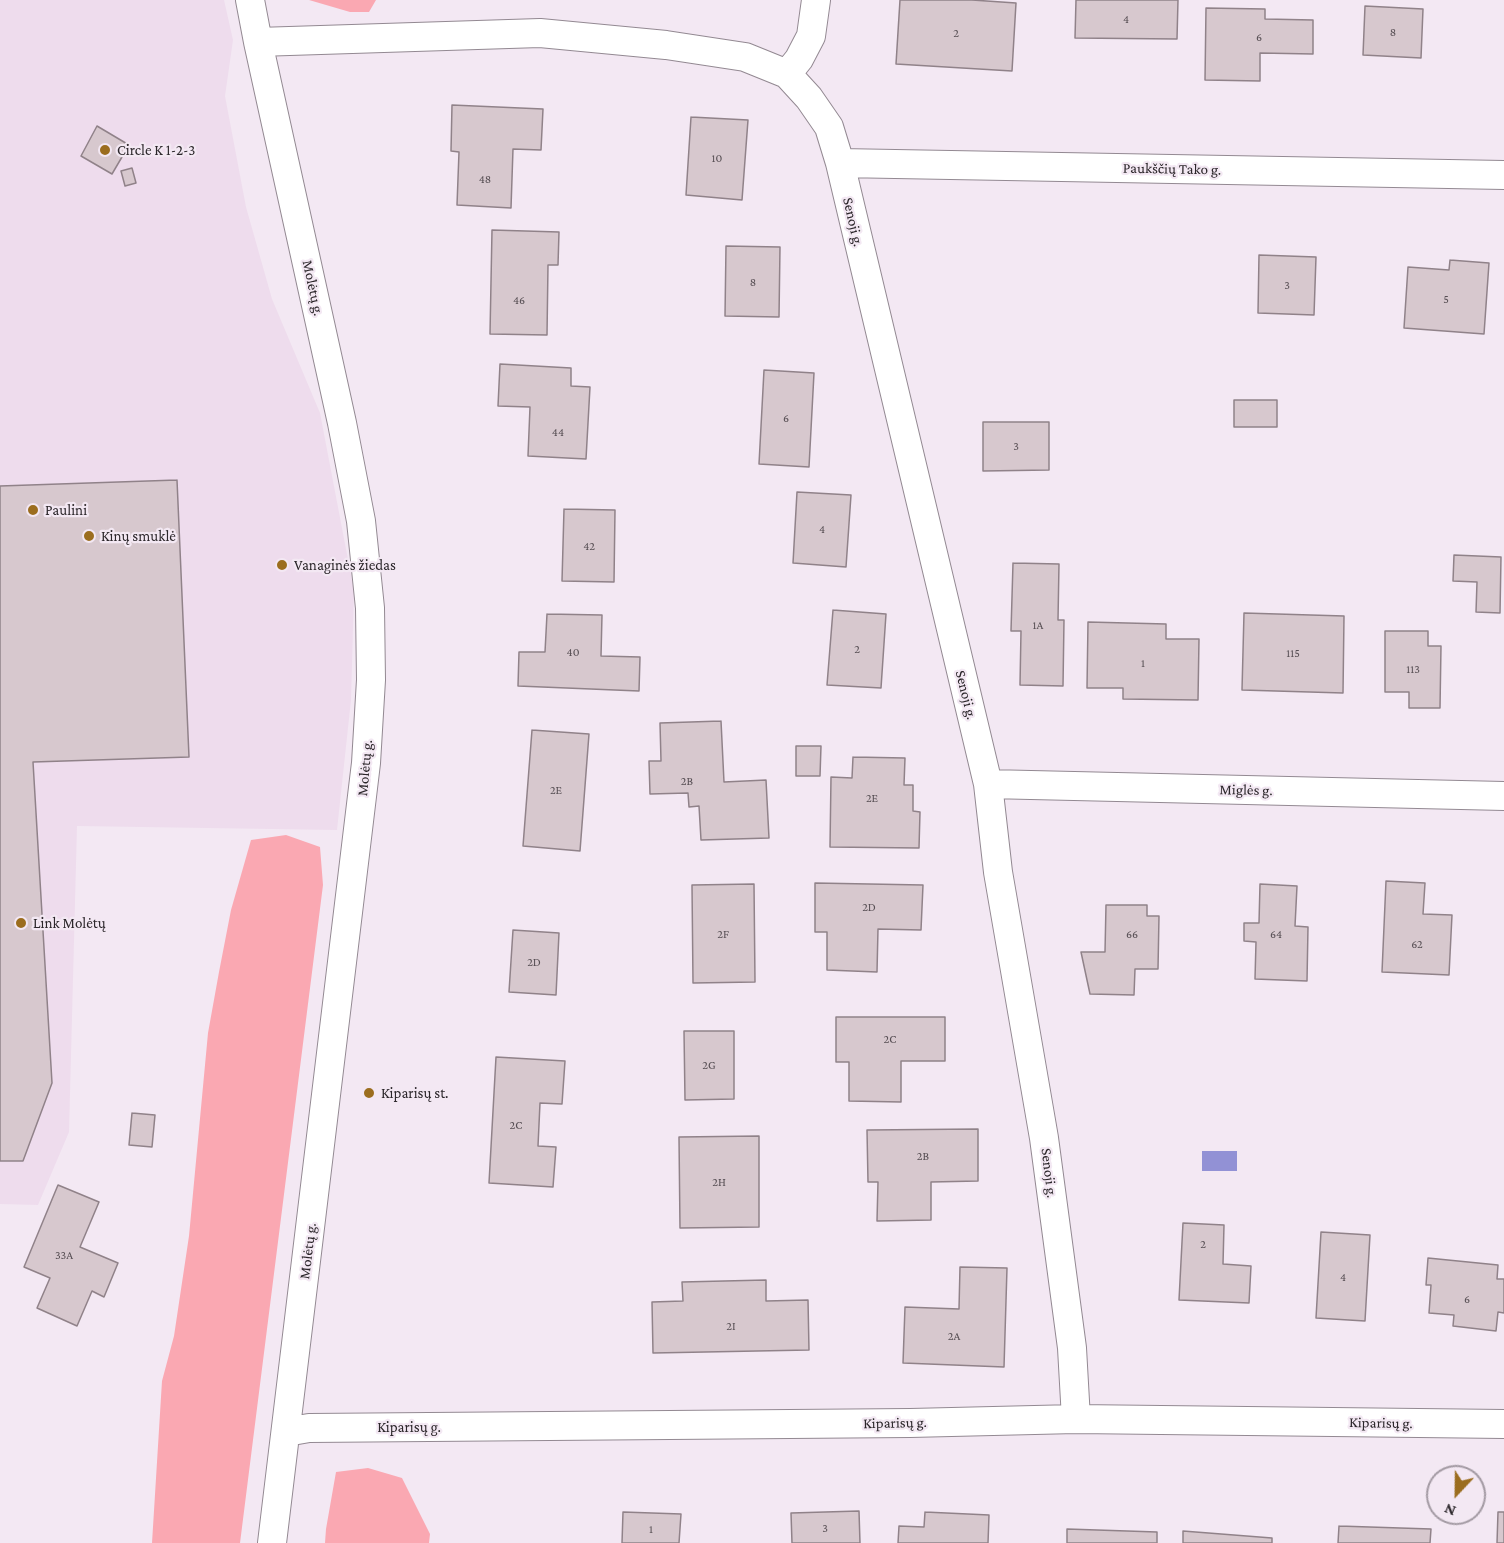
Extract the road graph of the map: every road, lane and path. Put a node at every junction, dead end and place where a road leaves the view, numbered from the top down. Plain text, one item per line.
1 (250, 0) edge
2 (816, 0) edge
3 (258, 42) junction
4 (787, 74) junction
5 (840, 163) junction
6 (1504, 175) edge
7 (988, 784) junction
8 (1504, 796) edge
9 (1076, 1419) junction
10 (1504, 1424) edge
11 (286, 1432) junction
12 (272, 1543) edge

1 - 3 street, Molėtų g.
2 - 4 street
3 - 4 street
3 - 11 street, Molėtų g.
4 - 5 street, Senoji g.
5 - 6 street, Paukščių Tako g.
5 - 7 street, Senoji g.
7 - 8 street, Miglės g.
7 - 9 street, Senoji g.
9 - 10 street, Kiparisų g.
9 - 11 street, Kiparisų g.
11 - 12 street, Molėtų g.

